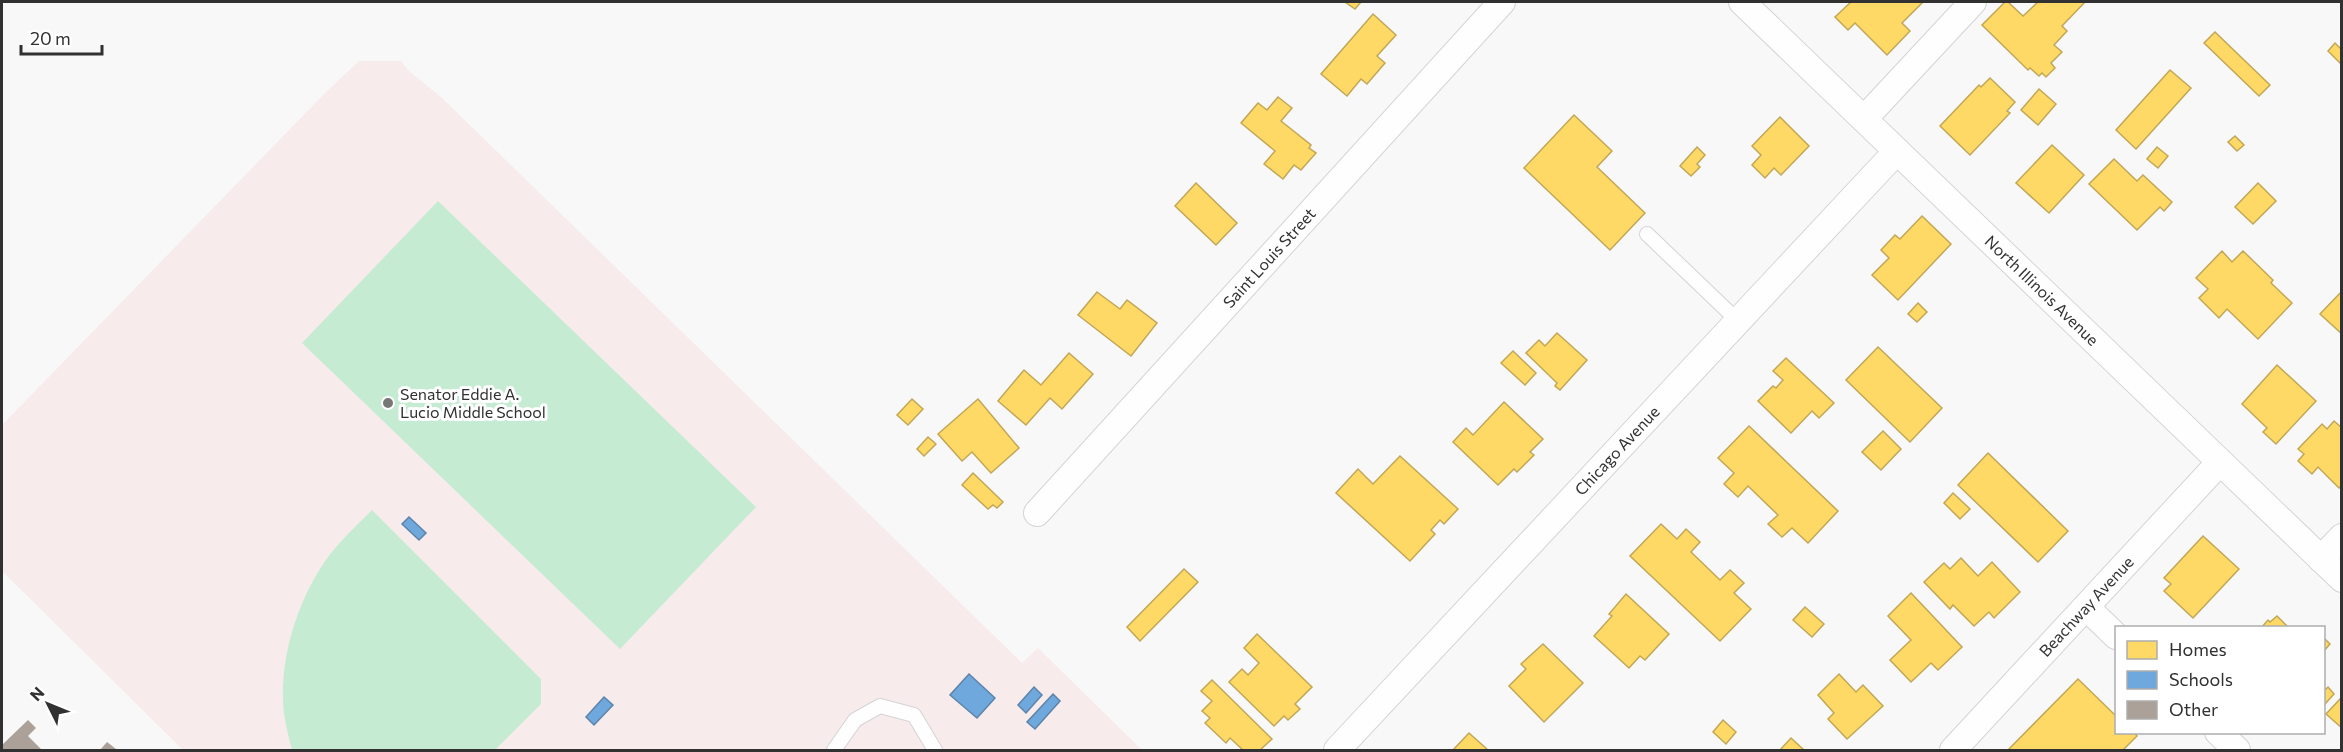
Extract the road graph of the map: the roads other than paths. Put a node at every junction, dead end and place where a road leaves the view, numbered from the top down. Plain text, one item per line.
1 (1502, 2) edge
2 (1742, 2) edge
3 (1973, 2) edge
4 (1864, 119) junction
5 (1897, 151) junction
6 (1647, 234) dead end
7 (1738, 321) junction
8 (2220, 462) junction
9 (1037, 513) dead end
10 (2342, 537) edge
11 (2321, 559) junction
12 (2342, 579) edge
13 (2086, 607) junction
14 (2115, 635) edge
15 (2220, 734) edge
16 (834, 750) edge
17 (935, 750) edge
18 (1337, 750) edge
19 (1953, 750) edge
20 (2237, 750) edge

1 - 9 street, Saint Louis Street
2 - 4 street, North Illinois Avenue
3 - 4 street
4 - 5 street, North Illinois Avenue
5 - 7 street, Chicago Avenue
5 - 8 street, North Illinois Avenue
6 - 7 lane
7 - 18 street, Chicago Avenue
8 - 11 street, North Illinois Avenue
8 - 13 street, Beachway Avenue
10 - 11 street
11 - 12 street, North Illinois Avenue
13 - 14 street
13 - 19 street, Beachway Avenue
15 - 20 street
16 - 17 lane

